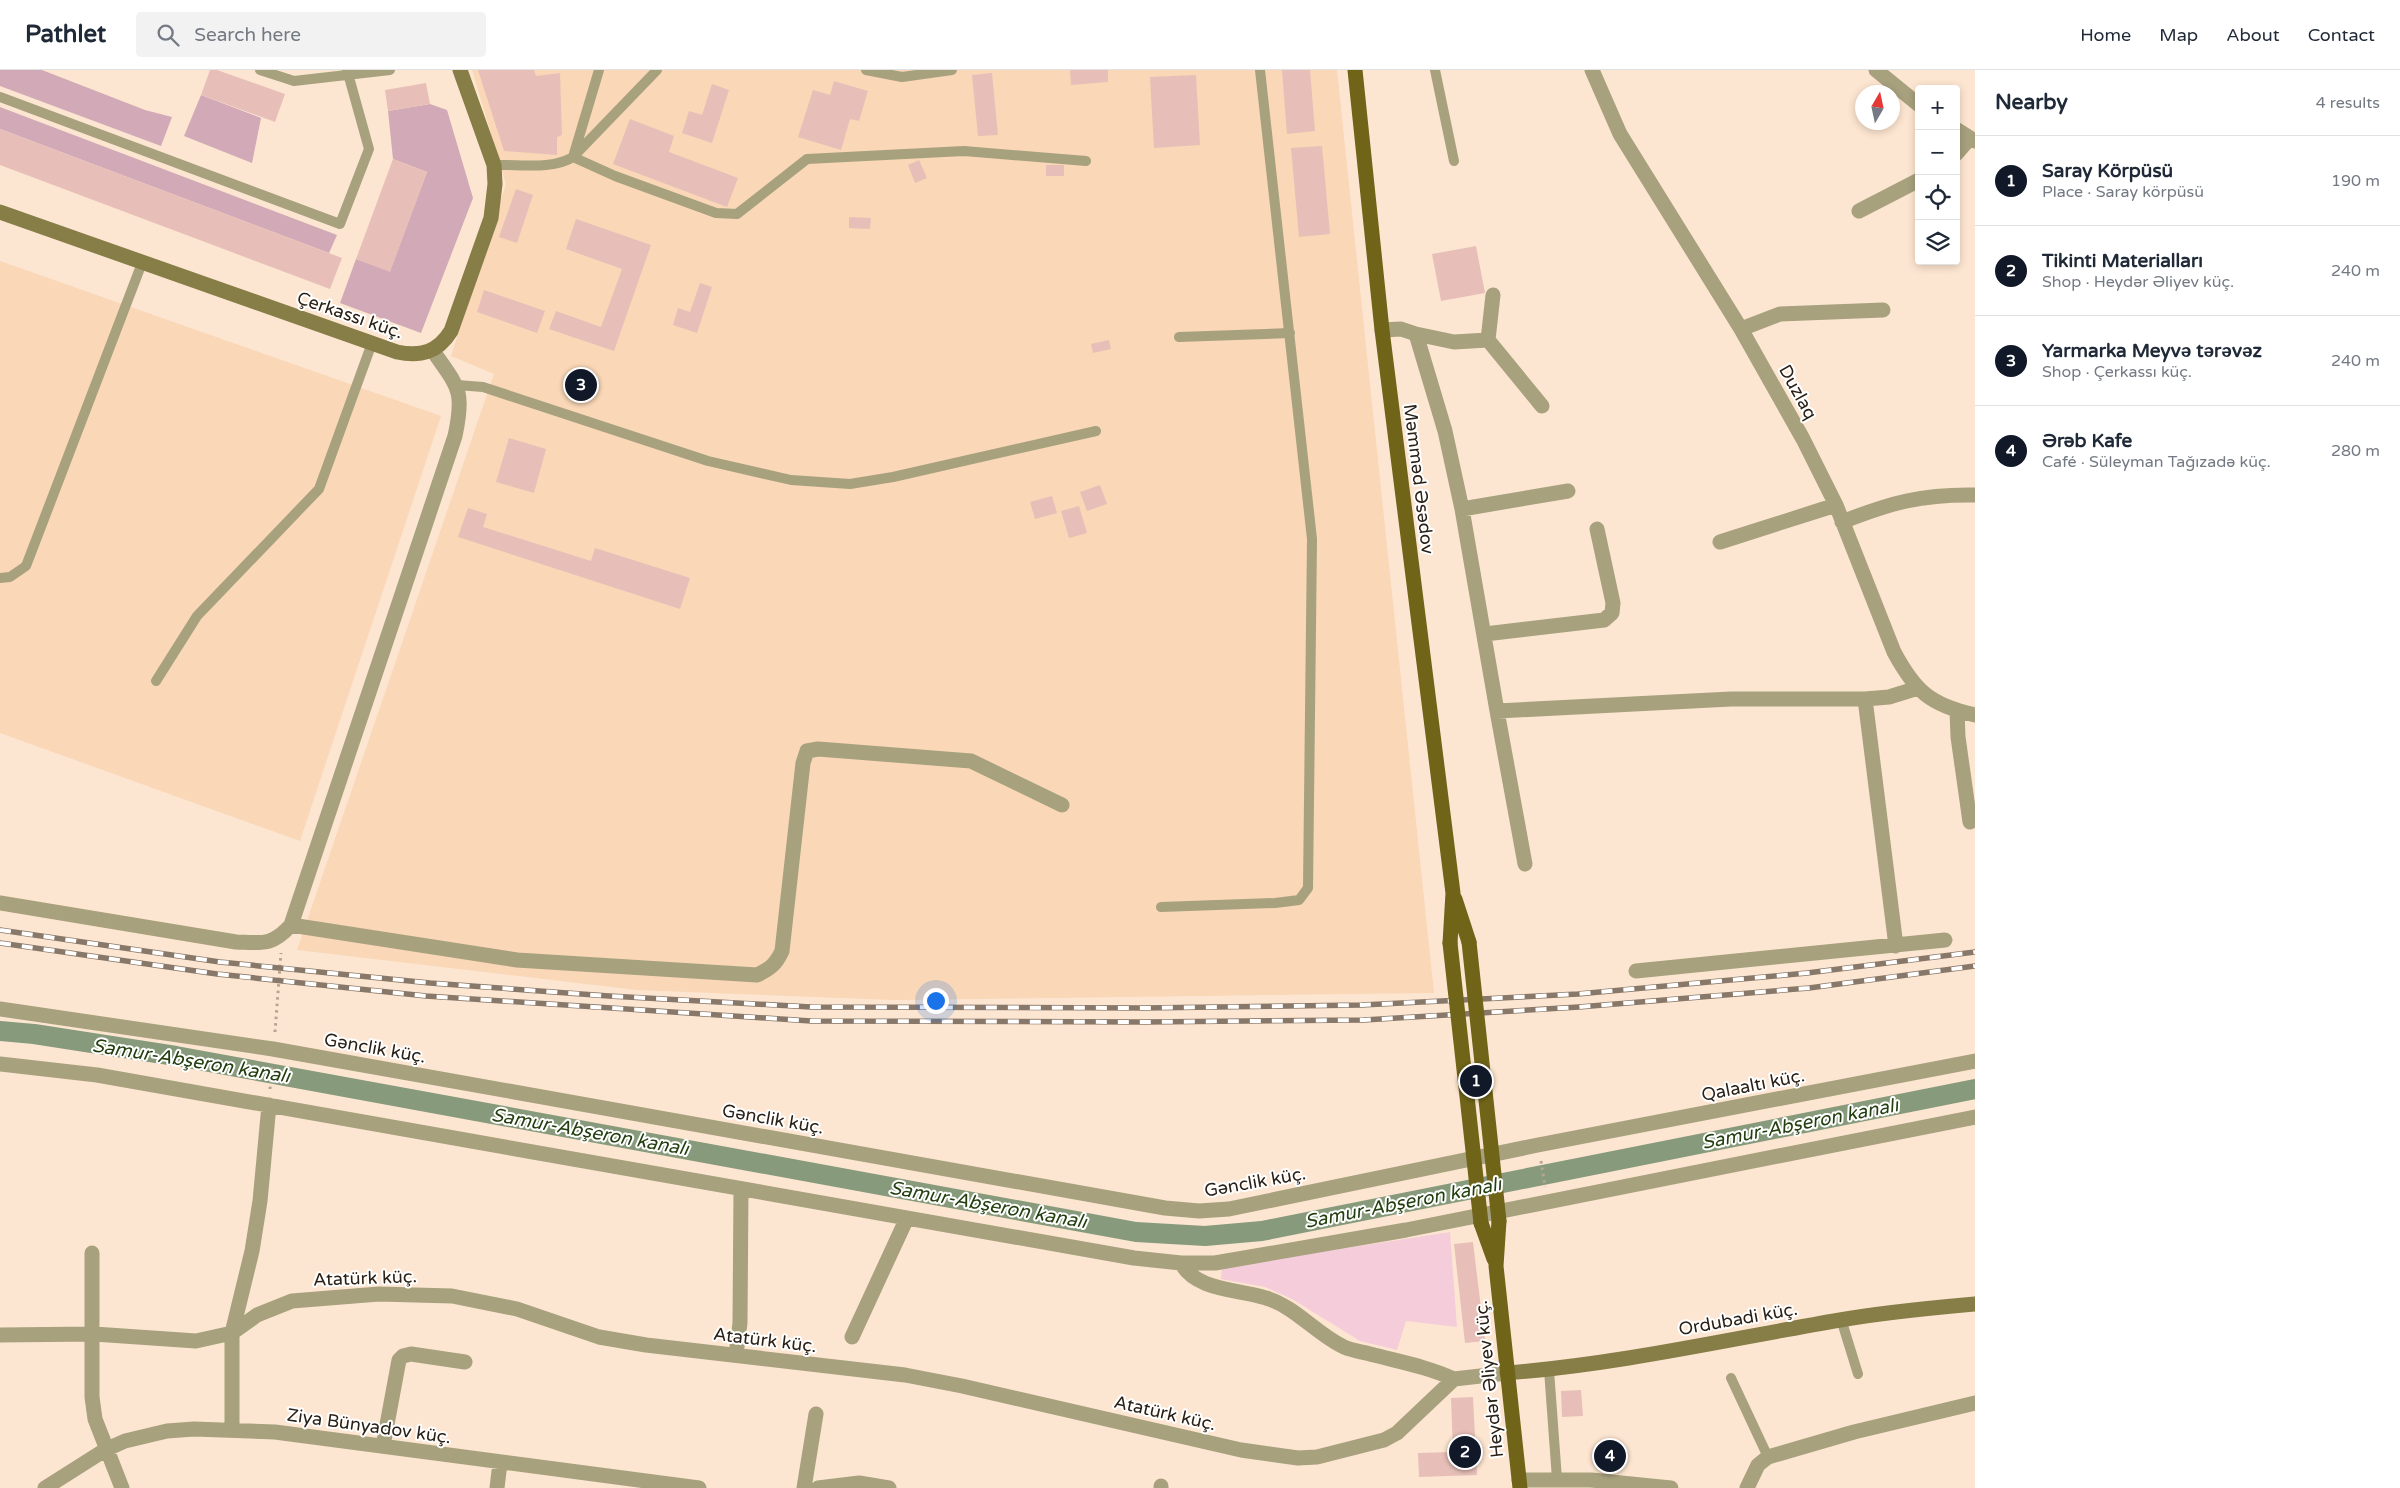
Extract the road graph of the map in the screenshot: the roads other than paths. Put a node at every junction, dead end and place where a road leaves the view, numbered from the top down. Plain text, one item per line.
1 (260, 70) edge
2 (390, 70) edge
3 (460, 70) edge
4 (599, 70) edge
5 (657, 70) edge
6 (866, 70) edge
7 (952, 70) edge
8 (1260, 70) edge
9 (1355, 70) edge
10 (1435, 70) edge
11 (1592, 70) edge
12 (1876, 70) edge
13 (348, 73) edge
14 (0, 97) edge
15 (1915, 102) edge
16 (1958, 130) edge
17 (1973, 140) edge
18 (1960, 151) edge
19 (573, 157) junction
20 (1086, 161) dead end
21 (1454, 161) dead end
22 (494, 164) junction
23 (1915, 182) edge
24 (1859, 211) dead end
25 (0, 212) edge
26 (142, 263) junction
27 (1493, 296) dead end
28 (1883, 310) dead end
29 (1741, 329) junction
30 (1382, 330) junction
31 (1290, 332) junction
32 (1416, 334) junction
33 (1179, 337) dead end
34 (1488, 340) junction
35 (372, 344) junction
36 (433, 351) junction
37 (457, 385) junction
38 (1542, 406) dead end
39 (1096, 431) dead end
40 (1568, 491) dead end
41 (1975, 495) edge
42 (1836, 505) junction
43 (1462, 509) junction
44 (1842, 522) junction
45 (1597, 529) dead end
46 (1720, 542) dead end
47 (0, 578) edge
48 (1485, 634) junction
49 (156, 681) dead end
50 (1918, 688) junction
51 (1865, 698) junction
52 (1497, 711) junction
53 (1957, 711) junction
54 (1975, 714) edge
55 (1062, 805) dead end
56 (1970, 822) dead end
57 (1525, 864) dead end
58 (1453, 893) junction
59 (0, 903) edge
60 (1161, 906) dead end
61 (291, 925) junction
62 (1945, 940) dead end
63 (1896, 946) junction
64 (1636, 971) dead end
65 (0, 1009) edge
66 (1975, 1061) edge
67 (0, 1064) edge
68 (269, 1105) junction
69 (1975, 1117) edge
70 (1538, 1145) joint
71 (741, 1189) junction
72 (907, 1218) junction
73 (1500, 1221) joint
74 (1481, 1223) joint
75 (92, 1253) dead end
76 (1181, 1263) junction
77 (1496, 1266) junction
78 (1975, 1304) edge
79 (1841, 1319) junction
80 (94, 1334) junction
81 (232, 1334) junction
82 (0, 1335) edge
83 (852, 1337) dead end
84 (736, 1355) junction
85 (465, 1362) dead end
86 (1549, 1370) junction
87 (1507, 1373) junction
88 (1858, 1374) dead end
89 (1730, 1378) dead end
90 (1454, 1379) junction
91 (1975, 1403) edge
92 (816, 1414) dead end
93 (232, 1430) junction
94 (383, 1446) junction
95 (106, 1450) junction
96 (1768, 1458) junction
97 (500, 1463) junction
98 (1557, 1478) junction
99 (1519, 1484) edge
100 (46, 1488) edge
101 (122, 1488) edge
102 (497, 1488) edge
103 (700, 1488) edge
104 (804, 1488) edge
105 (818, 1488) edge
106 (889, 1488) edge
107 (1672, 1488) edge
108 (1747, 1488) edge

1 - 13 lane
2 - 13 lane
3 - 22 street
4 - 19 lane
5 - 19 lane
6 - 7 lane
8 - 31 lane
9 - 30 main road, Məmməd Əsədov
10 - 21 lane
11 - 29 street, Duzlaq
12 - 15 street
13 - 14 lane
16 - 17 street
17 - 18 street
19 - 20 lane
19 - 22 lane
22 - 36 street
23 - 24 street
25 - 26 street, Çerkassı küç.
26 - 35 street, Çerkassı küç.
26 - 47 lane
27 - 34 street
28 - 29 street
29 - 42 street, Duzlaq
30 - 32 street
30 - 58 main road, Məmməd Əsədov
31 - 33 lane
31 - 60 lane
32 - 34 street
32 - 43 street
34 - 38 street
35 - 36 street, Çerkassı küç.
35 - 49 lane
36 - 37 street
37 - 39 lane
37 - 61 street
40 - 43 street
41 - 44 street
42 - 44 street, Duzlaq
42 - 46 street
43 - 48 street
44 - 50 street, Duzlaq
45 - 48 street
48 - 52 street
50 - 51 street
50 - 53 street, Duzlaq
51 - 52 street
51 - 63 street
52 - 57 street
53 - 54 street, Duzlaq
53 - 56 street
55 - 61 street
58 - 73 main road, Məmməd Əsədov, bridge
58 - 74 main road, Məmməd Əsədov, bridge
59 - 61 street
62 - 63 street
63 - 64 street
65 - 70 street, Gənclik küç.
66 - 70 street, Qalaaltı küç.
67 - 68 street
68 - 71 street
68 - 81 street
69 - 76 street
71 - 72 street
71 - 84 street
72 - 76 street
72 - 83 street
73 - 77 main road, Heydər Əliyev küç.
74 - 77 main road, Heydər Əliyev küç.
75 - 80 street
76 - 90 street
77 - 87 main road, Heydər Əliyev küç.
78 - 79 street, Ordubadi küç.
79 - 86 street, Ordubadi küç.
79 - 88 lane
80 - 81 street, Atatürk küç.
80 - 82 street, Atatürk küç.
80 - 95 street
81 - 84 street, Atatürk küç.
81 - 93 street
84 - 90 street, Atatürk küç.
85 - 94 street
86 - 87 street, Ordubadi küç.
86 - 98 lane
87 - 90 street
87 - 99 main road, Heydər Əliyev küç.
89 - 96 lane
91 - 96 street
92 - 104 street
93 - 94 street, Ziya Bünyadov küç.
93 - 95 street, Ziya Bünyadov küç.
94 - 97 street, Ziya Bünyadov küç.
95 - 100 street, Ziya Bünyadov küç.
95 - 101 street
96 - 108 street
97 - 102 street
97 - 103 street, Ziya Bünyadov küç.
98 - 99 street
98 - 107 street
105 - 106 street

